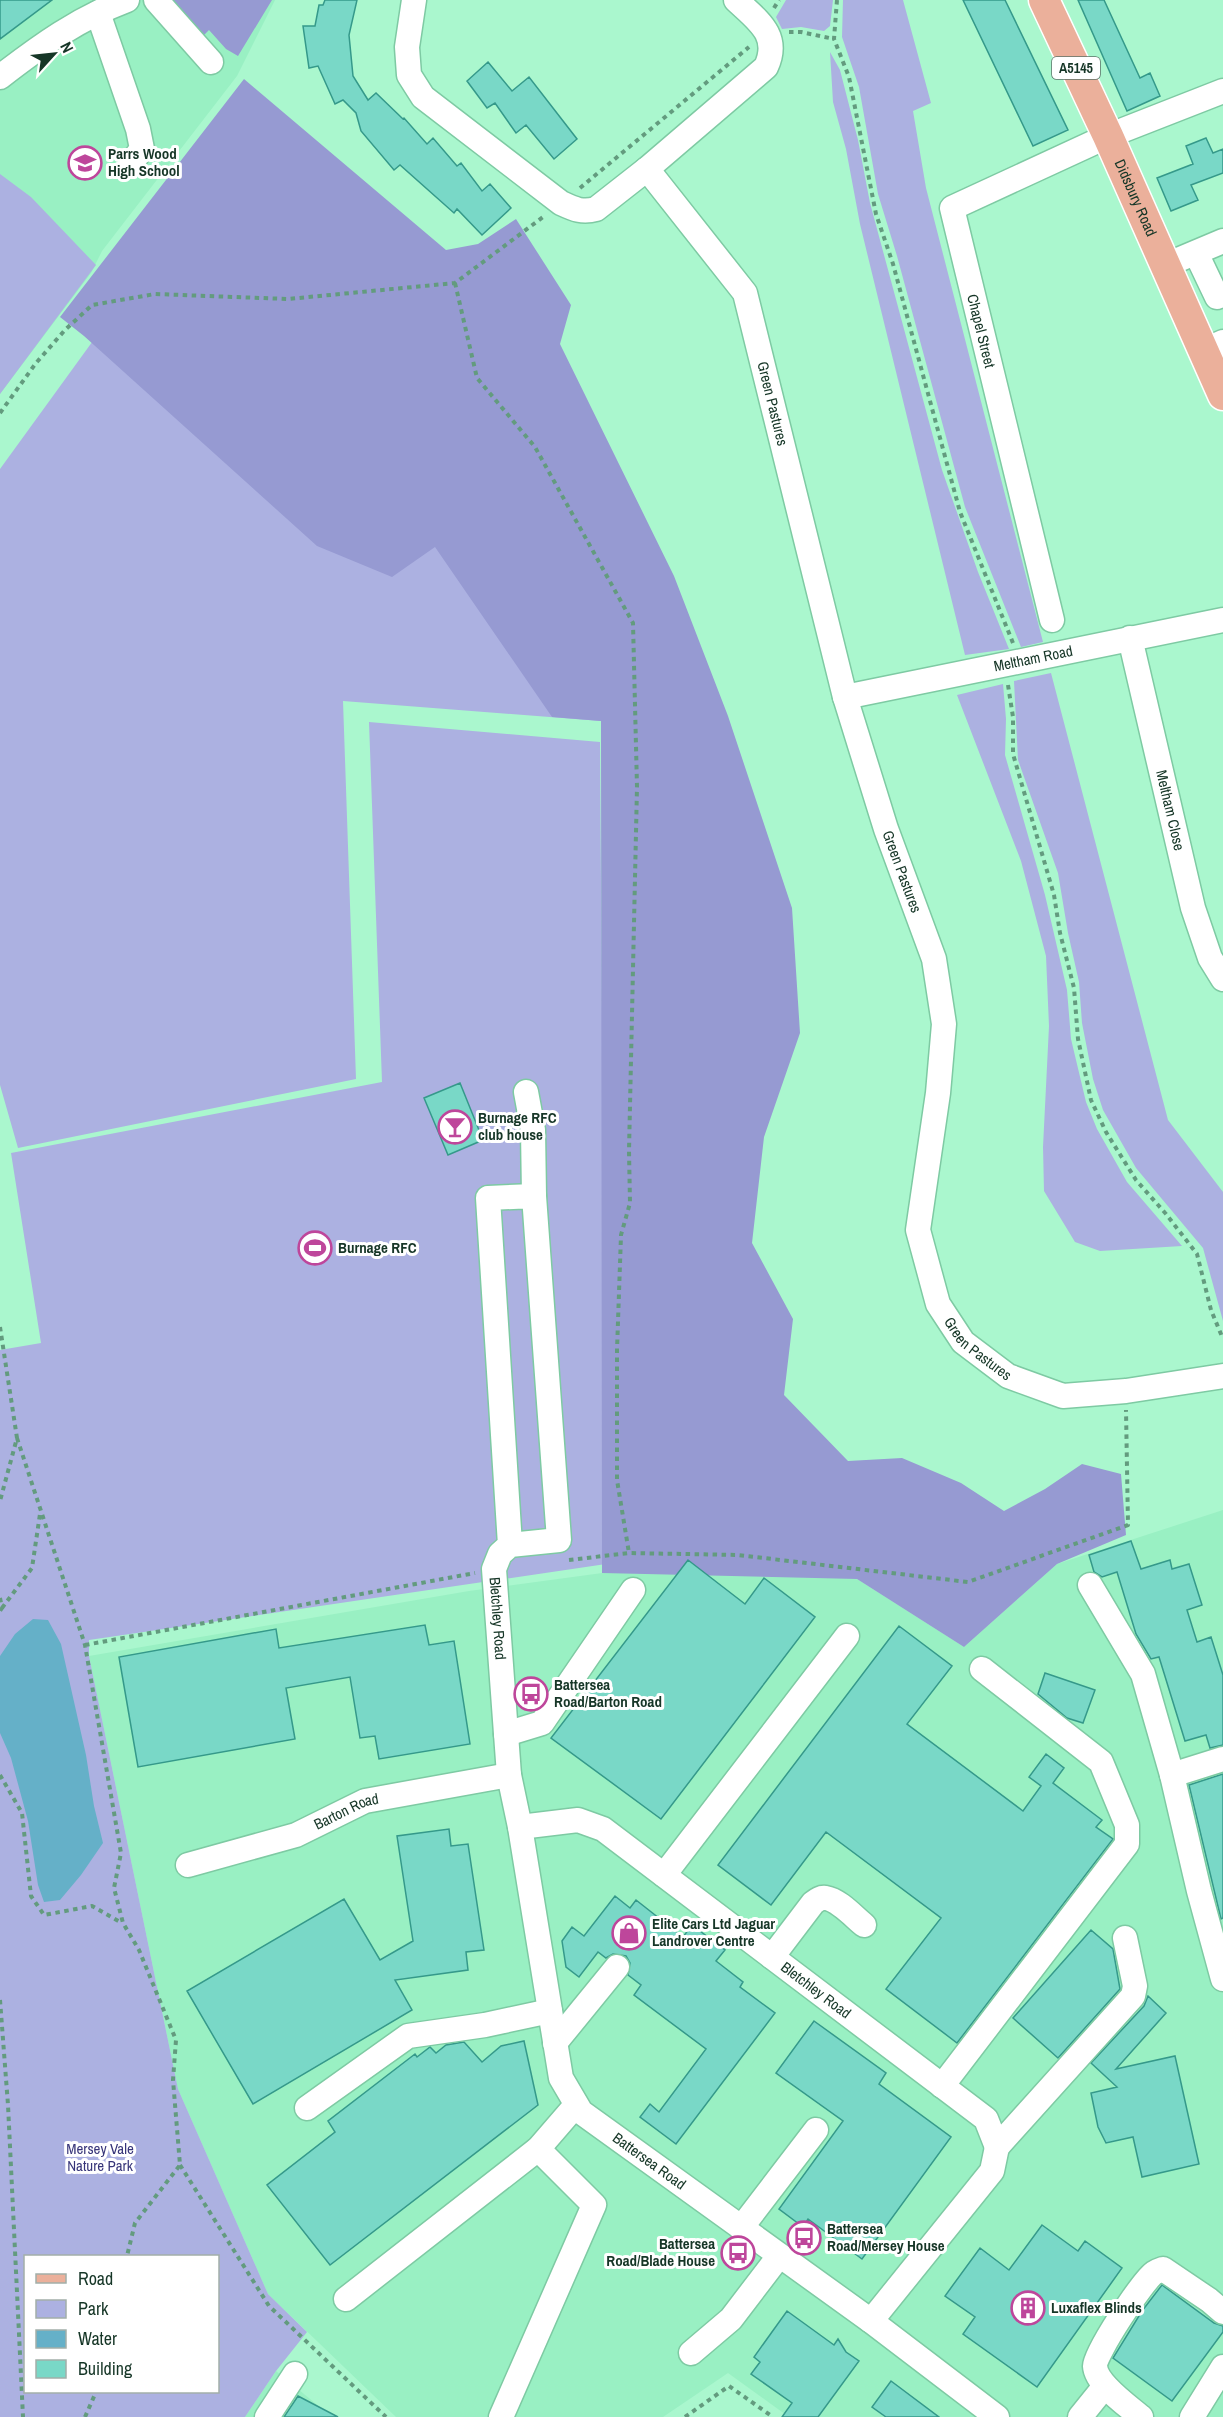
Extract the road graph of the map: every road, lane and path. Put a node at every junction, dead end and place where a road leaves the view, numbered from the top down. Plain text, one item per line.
1 (127, 0) edge
2 (156, 0) edge
3 (414, 0) edge
4 (736, 0) edge
5 (837, 0) edge
6 (1044, 0) edge
7 (98, 13) junction
8 (764, 28) junction
9 (834, 39) junction
10 (211, 62) dead end
11 (0, 77) edge
12 (1223, 91) edge
13 (1108, 136) junction
14 (131, 163) dead end
15 (647, 169) junction
16 (561, 203) junction
17 (1223, 241) edge
18 (1196, 253) junction
19 (1166, 265) junction
20 (455, 283) junction
21 (1221, 301) edge
22 (1213, 346) edge
23 (1223, 395) edge
24 (0, 413) edge
25 (1052, 620) dead end
26 (1223, 620) edge
27 (1130, 638) junction
28 (1012, 662) junction
29 (844, 697) junction
30 (1223, 979) edge
31 (526, 1092) dead end
32 (534, 1196) junction
33 (0, 1328) edge
34 (1223, 1339) edge
35 (1221, 1377) edge
36 (1126, 1391) junction
37 (16, 1438) junction
38 (0, 1501) edge
39 (41, 1512) junction
40 (510, 1545) junction
41 (629, 1553) junction
42 (562, 1561) dead end
43 (494, 1569) junction
44 (1090, 1585) dead end
45 (633, 1590) dead end
46 (0, 1598) edge
47 (1, 1610) edge
48 (847, 1636) dead end
49 (85, 1645) junction
50 (982, 1669) dead end
51 (506, 1734) junction
52 (1223, 1759) edge
53 (0, 1775) edge
54 (1172, 1775) junction
55 (509, 1776) junction
56 (520, 1827) junction
57 (188, 1865) dead end
58 (664, 1875) junction
59 (123, 1923) junction
60 (864, 1924) dead end
61 (1125, 1938) dead end
62 (772, 1957) junction
63 (617, 1967) dead end
64 (1223, 1975) edge
65 (0, 2000) edge
66 (550, 2011) junction
67 (555, 2043) junction
68 (942, 2086) junction
69 (576, 2105) junction
70 (307, 2108) dead end
71 (816, 2130) dead end
72 (997, 2147) junction
73 (538, 2150) junction
74 (180, 2165) junction
75 (741, 2228) junction
76 (127, 2255) edge
77 (779, 2256) junction
78 (346, 2299) dead end
79 (1223, 2312) edge
80 (871, 2321) junction
81 (691, 2353) dead end
82 (1223, 2367) edge
83 (295, 2374) dead end
84 (1106, 2386) junction
85 (95, 2393) edge
86 (23, 2417) edge
87 (85, 2417) edge
88 (267, 2417) edge
89 (386, 2417) edge
90 (501, 2417) edge
91 (686, 2417) edge
92 (773, 2417) edge
93 (997, 2417) edge
94 (1080, 2417) edge
95 (1141, 2417) edge
96 (1192, 2417) edge

1 - 7 street
2 - 10 street
3 - 16 street
4 - 8 street
5 - 9 path
6 - 13 main road, Didsbury Road / A5145
7 - 11 street
7 - 14 street
8 - 9 path
8 - 15 street
8 - 16 path
9 - 28 path
12 - 13 street
13 - 19 main road, Didsbury Road / A5145
13 - 25 street, Chapel Street
15 - 16 street
15 - 29 street, Green Pastures
16 - 20 path
17 - 18 street
18 - 19 street
18 - 21 street
19 - 22 main road, Didsbury Road / A5145
20 - 24 path
20 - 41 path
22 - 23 main road, Didsbury Road / A5145
26 - 27 street, Meltham Road
27 - 28 street, Meltham Road
27 - 30 street, Meltham Close
28 - 29 street, Meltham Road
28 - 34 path
29 - 36 street, Green Pastures
31 - 32 street
32 - 40 street
32 - 40 street
33 - 37 path
35 - 36 street, Green Pastures
36 - 41 path
37 - 38 path
37 - 39 path
39 - 47 path
39 - 49 path
40 - 43 street
41 - 42 path
43 - 49 path
43 - 51 street, Bletchley Road
44 - 54 street
45 - 51 street
46 - 47 path
48 - 58 street
49 - 59 path
50 - 68 street
51 - 55 street, Bletchley Road
52 - 54 street
53 - 59 path
54 - 64 street
55 - 56 street, Battersea Road
55 - 57 street, Barton Road
56 - 58 street, Bletchley Road
56 - 66 street, Battersea Road
58 - 62 street, Bletchley Road
59 - 74 path
60 - 62 street
61 - 72 street
62 - 68 street, Bletchley Road
63 - 67 street
65 - 86 path
66 - 67 street, Battersea Road
66 - 70 street
67 - 69 street, Battersea Road
68 - 72 street, Bletchley Road
69 - 73 street
69 - 75 street, Battersea Road
71 - 75 street
72 - 80 street
73 - 78 street
73 - 90 street
74 - 76 path
74 - 89 path
75 - 77 street, Battersea Road
77 - 80 street, Battersea Road
77 - 81 street
79 - 84 street
80 - 93 street, Battersea Road
82 - 96 street
83 - 88 street
84 - 94 street
84 - 95 street
85 - 87 path
91 - 92 path

